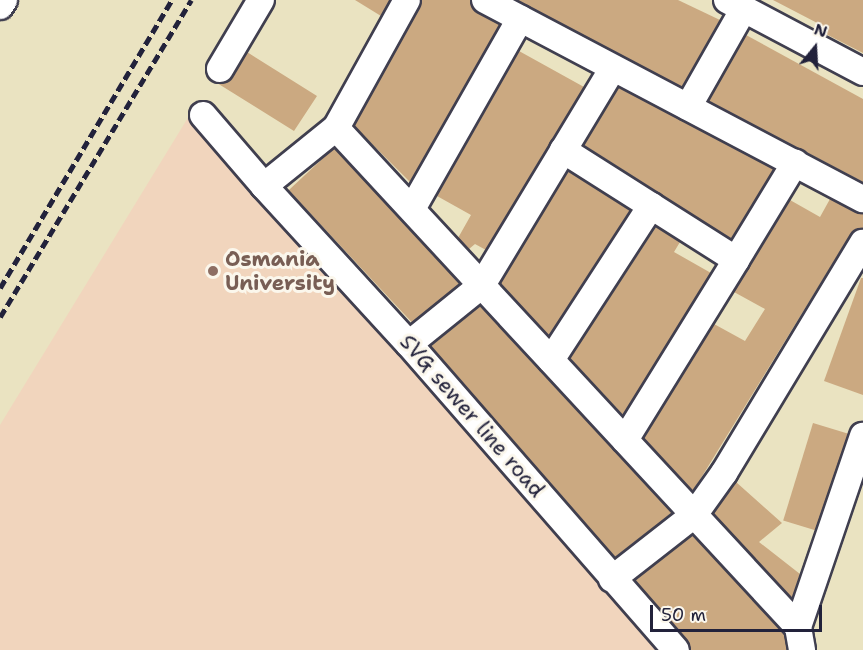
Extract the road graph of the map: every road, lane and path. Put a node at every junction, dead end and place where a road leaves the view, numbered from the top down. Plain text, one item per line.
1 (4, 0) edge
2 (261, 0) edge
3 (407, 0) edge
4 (485, 0) edge
5 (735, 5) edge
6 (0, 6) edge
7 (520, 19) junction
8 (614, 68) junction
9 (220, 69) dead end
10 (863, 72) edge
11 (688, 107) junction
12 (202, 115) dead end
13 (336, 128) junction
14 (563, 150) junction
15 (795, 163) junction
16 (264, 186) junction
17 (863, 199) edge
18 (651, 206) junction
19 (412, 209) junction
20 (863, 243) edge
21 (736, 260) junction
22 (482, 285) junction
23 (409, 344) junction
24 (551, 360) junction
25 (863, 436) edge
26 (625, 440) junction
27 (694, 514) junction
28 (612, 579) junction
29 (800, 639) edge
30 (676, 650) edge

1 - 6 street
2 - 9 street
3 - 13 street
4 - 7 street
5 - 10 street
5 - 11 street
7 - 8 street
7 - 19 street
8 - 11 street
8 - 14 street
11 - 15 street
12 - 16 street, SVG sewer line road
13 - 16 street
13 - 19 street
14 - 18 street
14 - 22 street
15 - 17 street
15 - 21 street
16 - 23 street, SVG sewer line road
18 - 21 street
18 - 24 street
19 - 22 street
20 - 27 street
21 - 26 street
22 - 23 street
22 - 24 street
23 - 28 street, SVG sewer line road
24 - 26 street
25 - 29 street
26 - 27 street
27 - 28 street
27 - 29 street
28 - 30 street, SVG sewer line road

